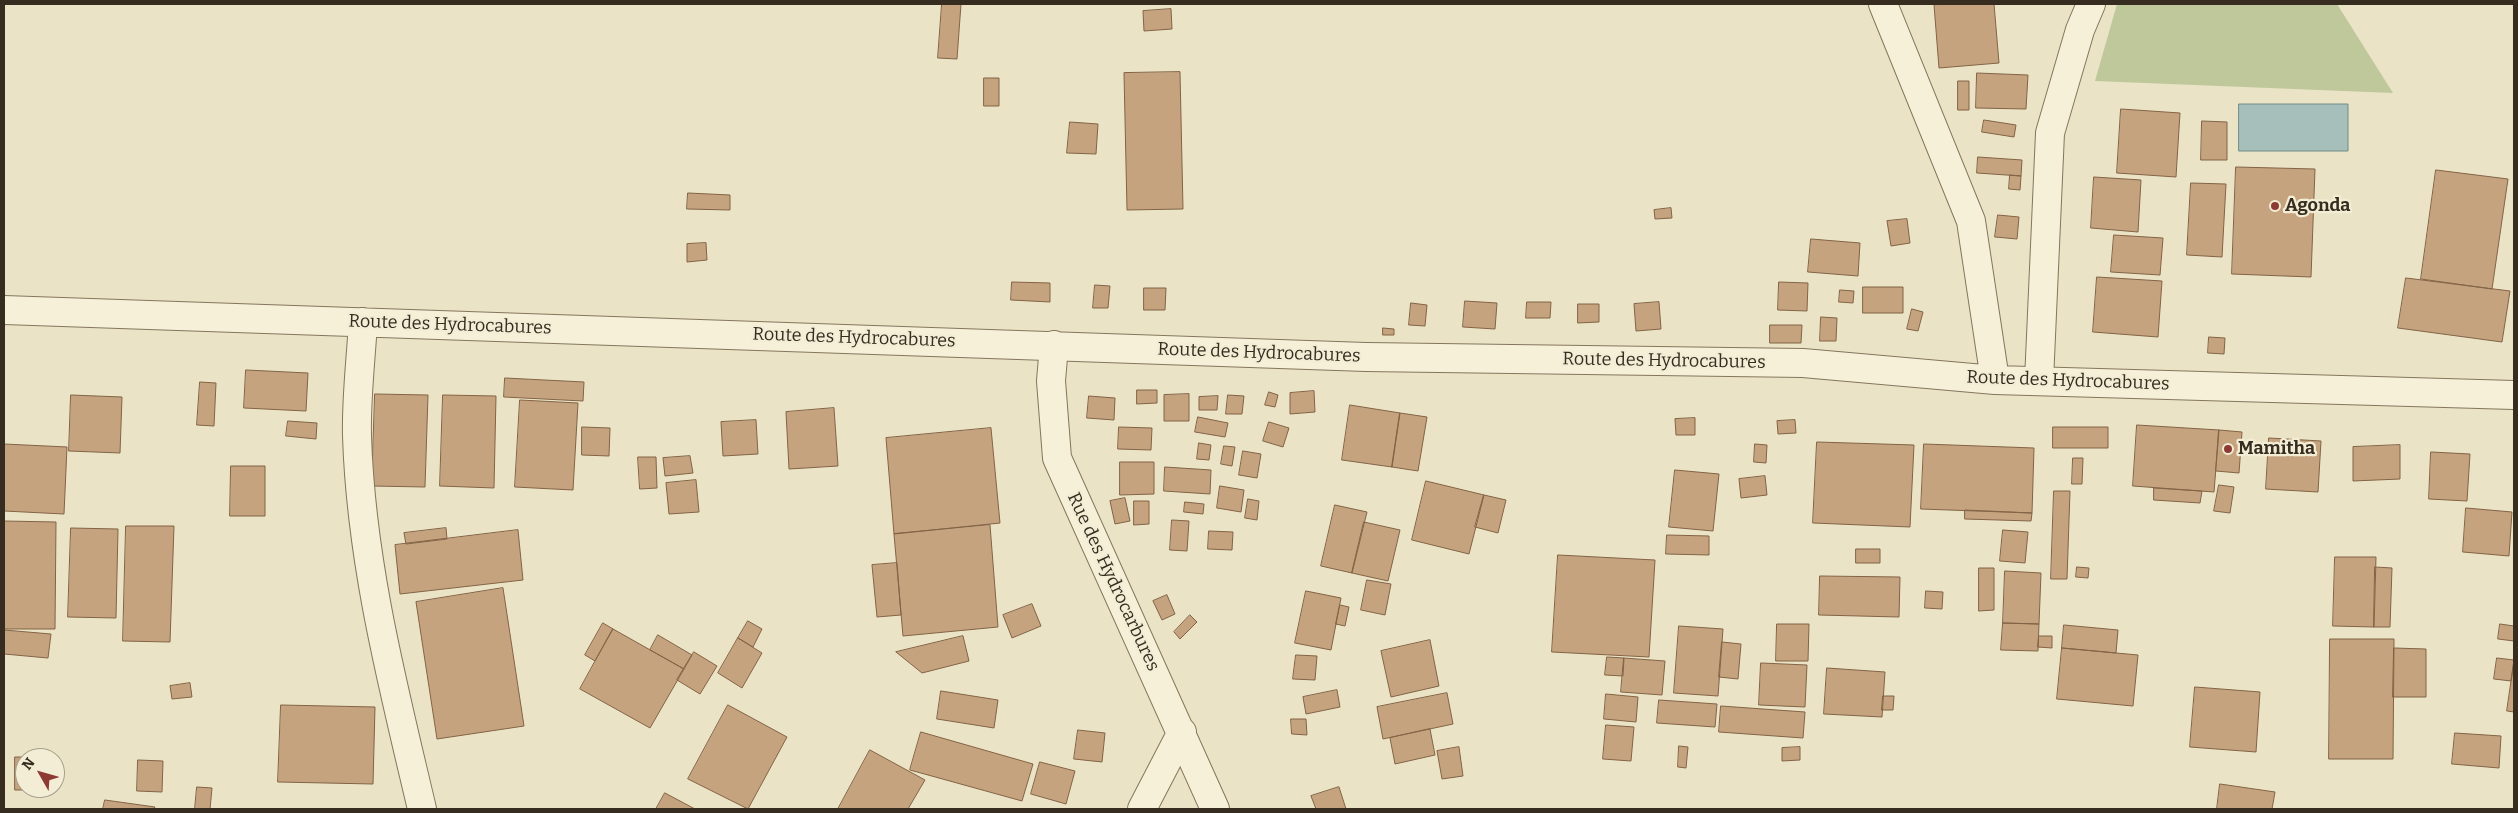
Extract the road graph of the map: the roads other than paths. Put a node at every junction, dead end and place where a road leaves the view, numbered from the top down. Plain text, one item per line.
1 (1884, 4) edge
2 (2091, 4) edge
3 (4, 310) edge
4 (363, 322) junction
5 (1054, 345) junction
6 (1995, 380) junction
7 (2039, 380) junction
8 (2514, 395) edge
9 (1182, 732) junction
10 (422, 809) edge
11 (1142, 809) edge
12 (1215, 809) edge

1 - 6 street
2 - 7 street
3 - 4 street, Route des Hydrocabures
4 - 5 street, Route des Hydrocabures
4 - 10 street
5 - 6 street, Route des Hydrocabures
5 - 9 street, Rue des Hydrocarbures
6 - 7 street, Route des Hydrocabures
7 - 8 street, Route des Hydrocabures
9 - 11 street
9 - 12 street, Rue des Hydrocarbures

